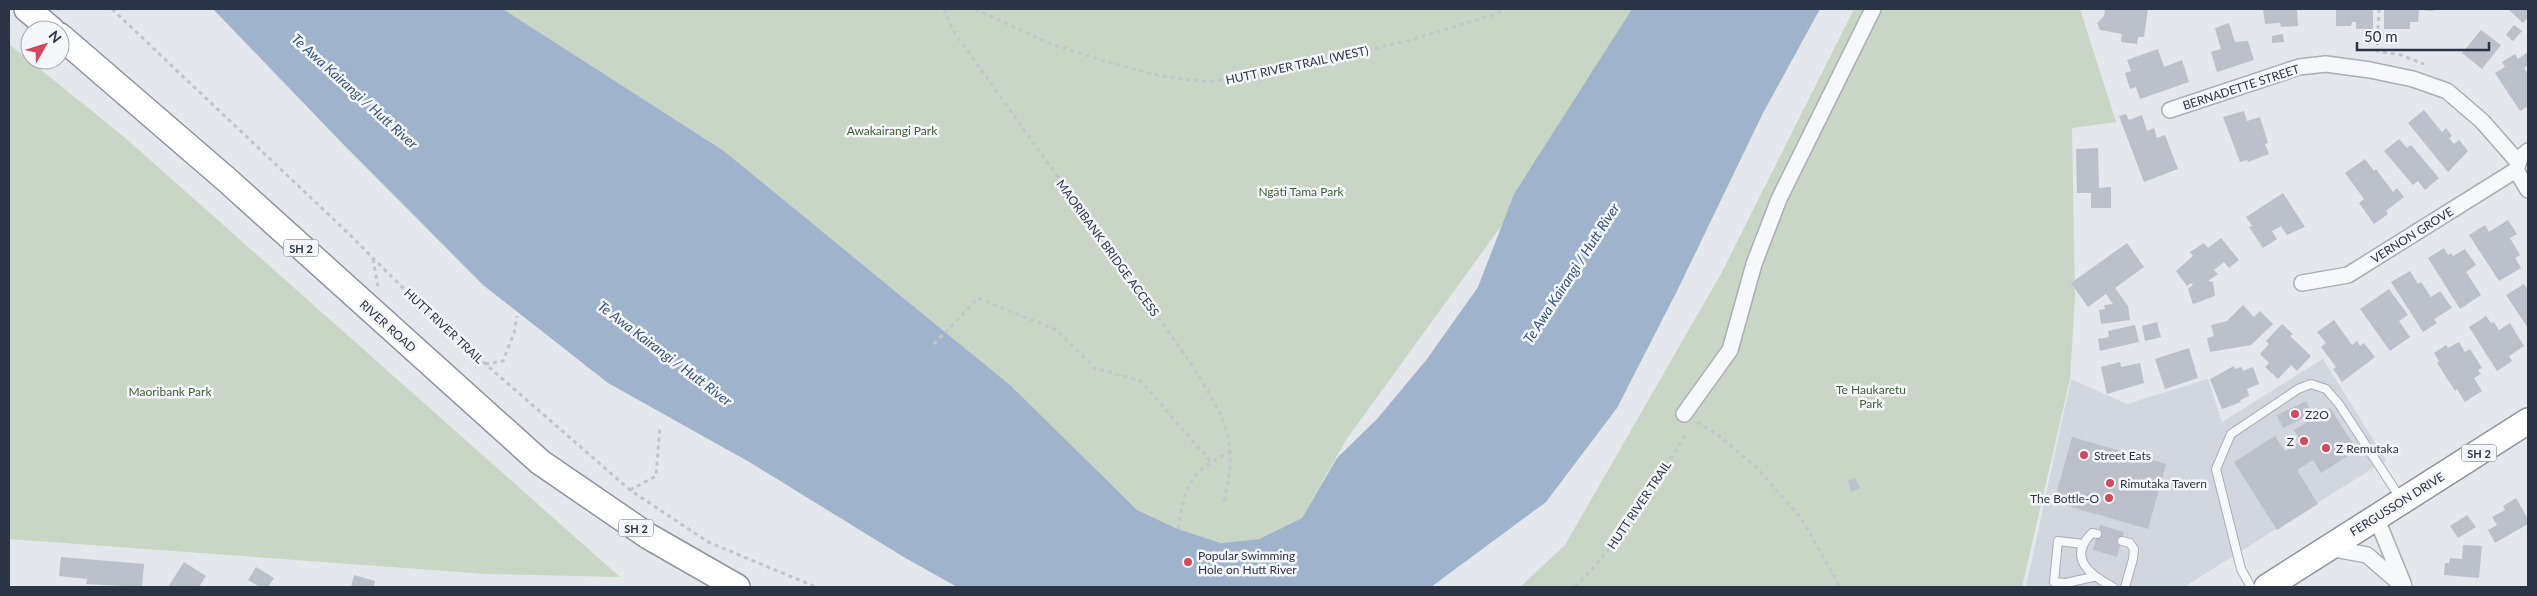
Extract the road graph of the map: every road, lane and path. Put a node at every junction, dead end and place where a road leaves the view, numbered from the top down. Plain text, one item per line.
1 (27, 9) edge
2 (112, 9) edge
3 (944, 9) edge
4 (975, 9) edge
5 (1505, 9) edge
6 (1873, 9) edge
7 (2379, 9) edge
8 (40, 20) edge
9 (70, 45) edge
10 (2386, 52) dead end
11 (2170, 110) dead end
12 (2521, 161) edge
13 (2528, 190) edge
14 (2302, 283) dead end
15 (517, 316) dead end
16 (934, 344) dead end
17 (485, 364) junction
18 (1684, 414) junction
19 (2528, 421) edge
20 (660, 426) dead end
21 (1231, 452) junction
22 (1210, 461) junction
23 (630, 490) junction
24 (1224, 501) dead end
25 (2402, 501) junction
26 (2376, 517) junction
27 (1178, 529) dead end
28 (2097, 534) dead end
29 (2122, 541) dead end
30 (2083, 544) junction
31 (2328, 548) junction
32 (2093, 577) junction
33 (2054, 585) edge
34 (737, 587) edge
35 (816, 587) edge
36 (1575, 587) edge
37 (1840, 587) edge
38 (2112, 587) edge
39 (2125, 587) edge
40 (2251, 587) edge
41 (2267, 587) edge
42 (2404, 587) edge

1 - 8 highway
2 - 17 path, HUTT RIVER TRAIL
3 - 21 path, MAORIBANK BRIDGE ACCESS
4 - 5 path, HUTT RIVER TRAIL (WEST)
6 - 18 street
7 - 10 path
9 - 34 highway, RIVER ROAD / SH 2
11 - 12 street, BERNADETTE STREET
12 - 13 street, BERNADETTE STREET
12 - 14 street, VERNON GROVE
15 - 17 path
16 - 22 path
17 - 23 path, HUTT RIVER TRAIL
18 - 36 path, HUTT RIVER TRAIL
18 - 37 path
19 - 25 highway, FERGUSSON DRIVE / SH 2
20 - 23 path
21 - 22 path
21 - 24 path, MAORIBANK BRIDGE ACCESS
22 - 27 path
23 - 35 path, HUTT RIVER TRAIL
25 - 26 highway, FERGUSSON DRIVE / SH 2
25 - 40 lane
26 - 31 highway, FERGUSSON DRIVE / SH 2
26 - 42 street
28 - 30 lane
29 - 39 lane
30 - 32 lane
30 - 33 lane
31 - 41 highway, FERGUSSON DRIVE / SH 2
31 - 42 street
32 - 33 lane
32 - 38 lane

